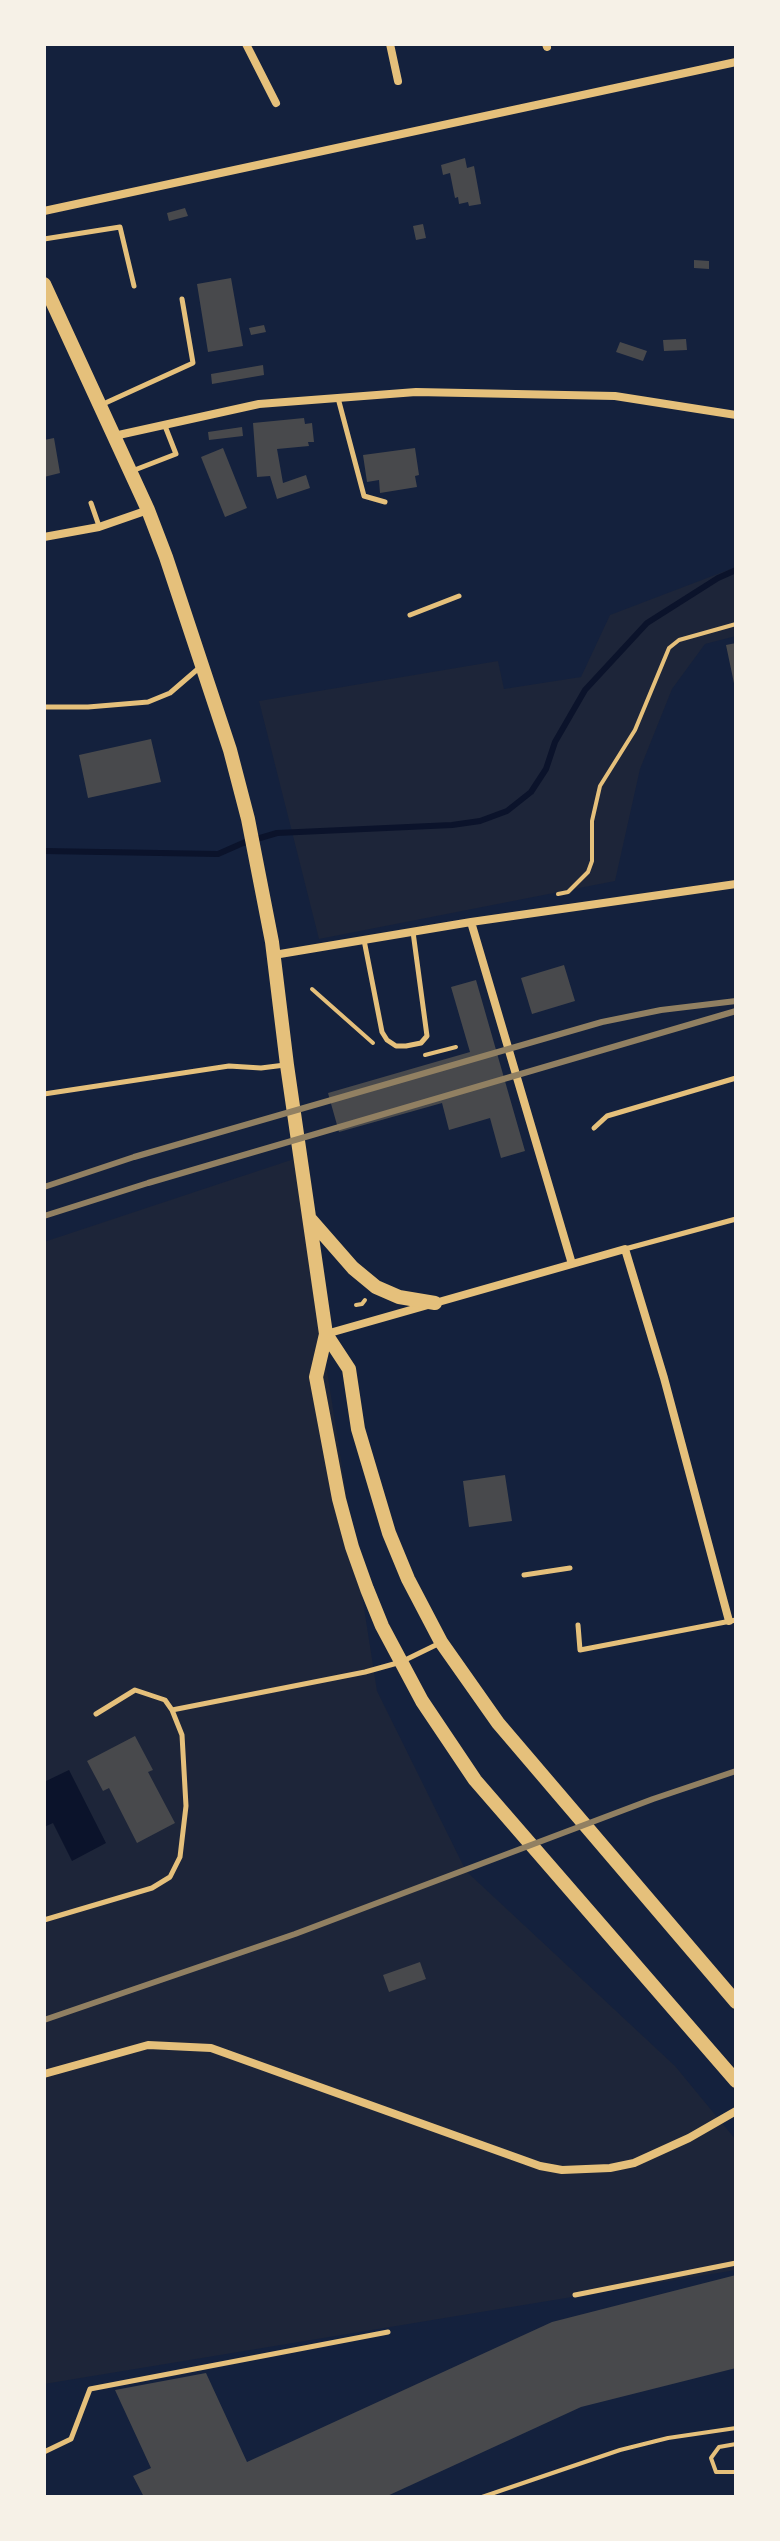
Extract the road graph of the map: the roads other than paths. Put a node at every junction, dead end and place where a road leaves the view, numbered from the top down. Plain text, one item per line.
1 (246, 44) edge
2 (390, 44) edge
3 (736, 62) edge
4 (398, 81) dead end
5 (276, 103) dead end
6 (44, 211) edge
7 (44, 239) edge
8 (44, 284) edge
9 (134, 286) dead end
10 (182, 299) dead end
11 (338, 398) junction
12 (100, 405) junction
13 (736, 415) edge
14 (164, 425) junction
15 (114, 436) junction
16 (130, 471) junction
17 (385, 502) dead end
18 (91, 503) dead end
19 (148, 510) junction
20 (99, 527) junction
21 (44, 537) edge
22 (459, 596) dead end
23 (410, 615) dead end
24 (202, 665) junction
25 (44, 707) edge
26 (736, 884) edge
27 (471, 922) junction
28 (413, 932) junction
29 (364, 940) junction
30 (274, 955) junction
31 (287, 1065) junction
32 (736, 1078) edge
33 (44, 1094) edge
34 (594, 1128) dead end
35 (736, 1219) edge
36 (311, 1220) junction
37 (625, 1249) junction
38 (572, 1264) junction
39 (435, 1303) junction
40 (326, 1334) junction
41 (570, 1568) dead end
42 (524, 1575) dead end
43 (733, 1621) edge
44 (578, 1625) dead end
45 (441, 1642) junction
46 (401, 1662) junction
47 (172, 1710) junction
48 (96, 1714) dead end
49 (44, 1920) edge
50 (736, 2002) edge
51 (44, 2074) edge
52 (736, 2081) edge
53 (736, 2111) edge
54 (736, 2263) edge
55 (575, 2295) dead end
56 (388, 2332) dead end
57 (44, 2452) edge

1 - 5 street
2 - 4 street
3 - 6 street
7 - 9 lane
8 - 12 main road
10 - 12 lane
11 - 13 street
11 - 14 street
11 - 17 lane
12 - 15 main road
14 - 15 street
14 - 16 lane
15 - 16 main road
16 - 19 main road
18 - 20 lane
19 - 20 street
19 - 24 main road
20 - 21 street
22 - 23 lane
24 - 25 lane
24 - 30 main road
26 - 27 street
27 - 28 street
27 - 38 street
28 - 29 street
28 - 29 lane
29 - 30 street
30 - 31 main road
31 - 33 lane
31 - 36 main road
32 - 34 lane
35 - 37 lane
36 - 39 main road
36 - 40 main road
37 - 38 street
37 - 43 street
38 - 39 street
39 - 40 street
40 - 45 main road
40 - 46 main road
41 - 42 lane
43 - 44 lane
45 - 46 lane
45 - 50 main road
46 - 47 lane
46 - 52 main road
47 - 48 lane
47 - 49 lane
51 - 53 street
54 - 55 lane
56 - 57 lane

